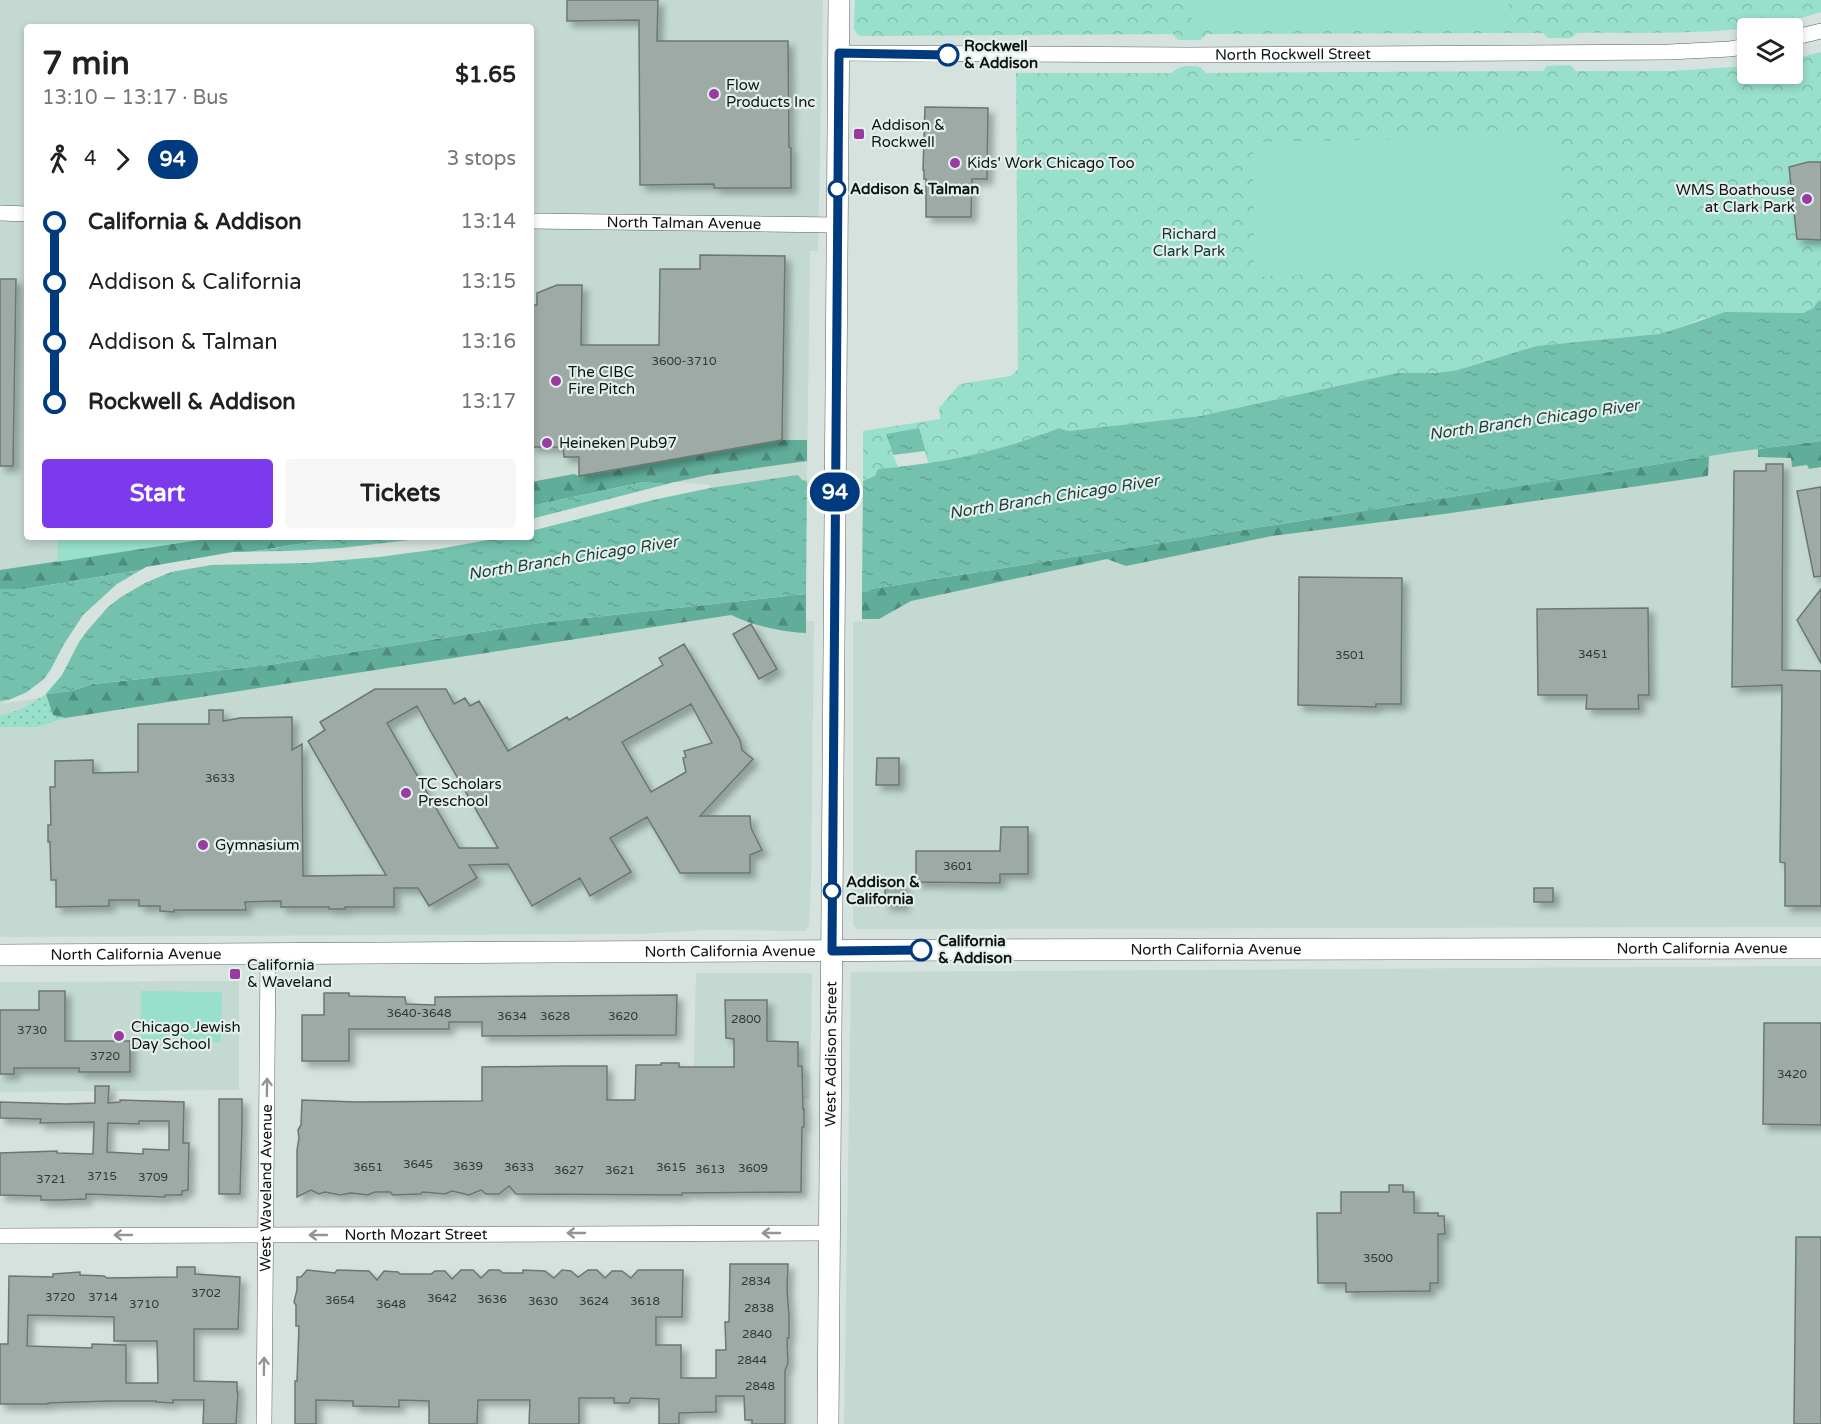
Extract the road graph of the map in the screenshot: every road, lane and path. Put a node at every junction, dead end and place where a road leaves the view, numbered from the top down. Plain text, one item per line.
1 (839, 0) edge
2 (1821, 32) edge
3 (1803, 36) edge
4 (1737, 48) edge
5 (839, 53) junction
6 (0, 213) edge
7 (24, 214) edge
8 (534, 221) edge
9 (837, 225) junction
10 (1821, 948) edge
11 (832, 951) junction
12 (268, 954) junction
13 (0, 955) edge
14 (830, 1233) junction
15 (266, 1235) junction
16 (0, 1236) edge
17 (264, 1424) edge
18 (828, 1424) edge

1 - 5 street, West Addison Street
2 - 3 street
4 - 5 street, North Rockwell Street
5 - 9 street, West Addison Street
6 - 7 street
8 - 9 street, North Talman Avenue
9 - 11 street, West Addison Street
10 - 11 street, North California Avenue
11 - 12 street, North California Avenue
11 - 14 street, West Addison Street
12 - 13 street, North California Avenue
15 -> 12 street, West Waveland Avenue
14 -> 15 street, North Mozart Street
14 - 18 street, West Addison Street
15 -> 16 street, North Mozart Street
17 -> 15 street, West Waveland Avenue

